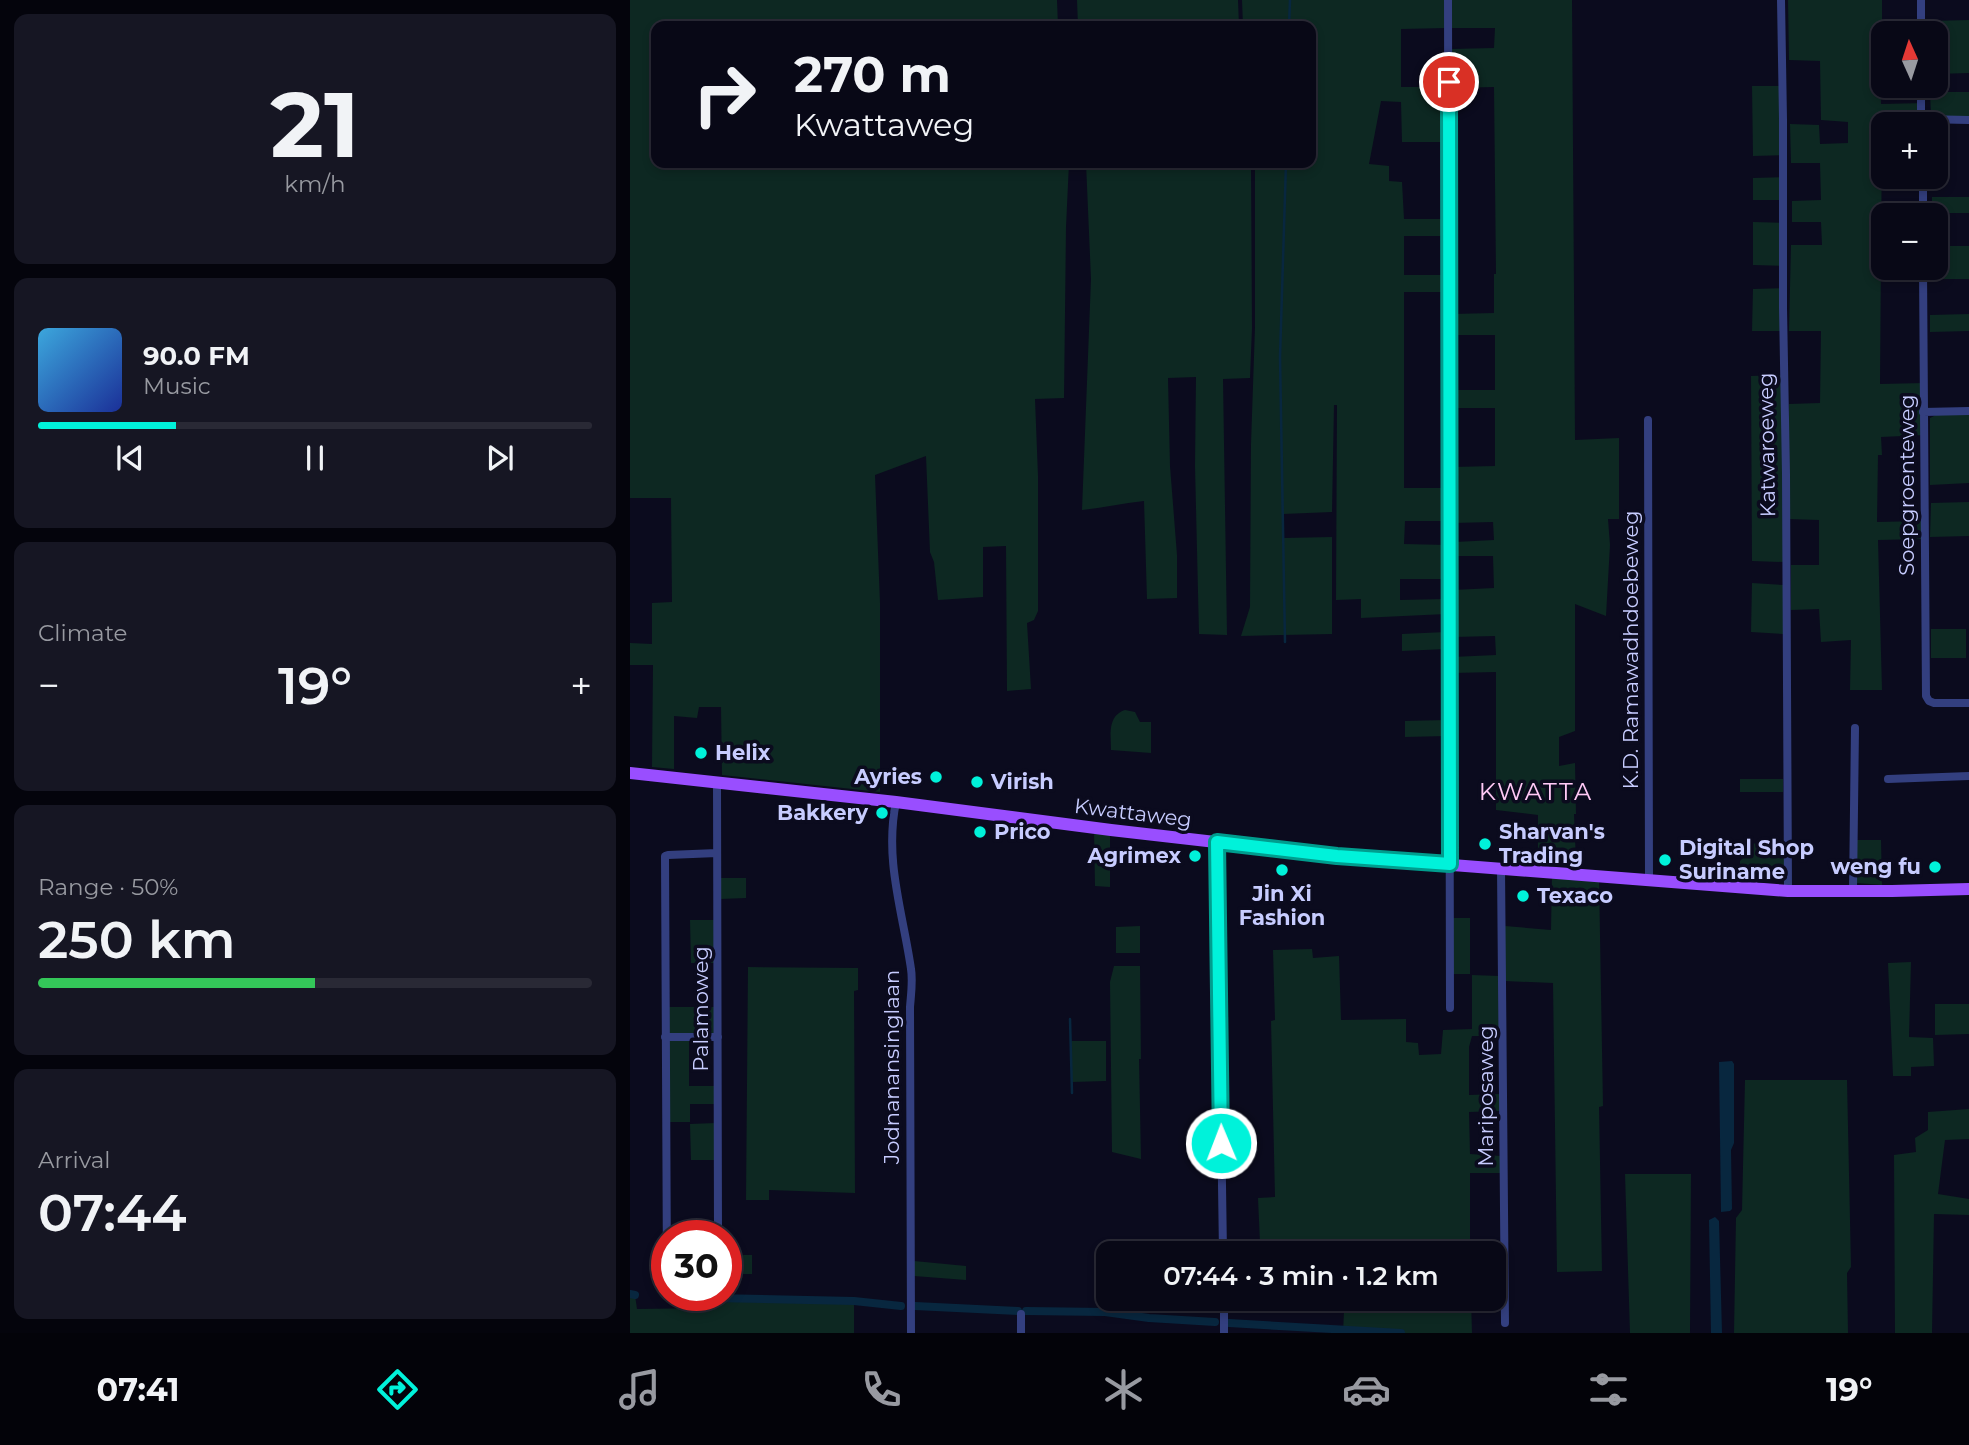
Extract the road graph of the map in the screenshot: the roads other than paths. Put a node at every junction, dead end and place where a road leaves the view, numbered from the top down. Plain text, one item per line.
1 (1448, 0) edge
2 (1781, 0) edge
3 (1921, 0) edge
4 (1921, 21) edge
5 (1969, 120) edge
6 (1948, 121) edge
7 (1923, 280) edge
8 (1969, 411) edge
9 (1923, 412) junction
10 (1648, 420) dead end
11 (1969, 702) edge
12 (1855, 728) dead end
13 (630, 772) edge
14 (1969, 776) edge
15 (1888, 779) dead end
16 (717, 782) junction
17 (896, 802) junction
18 (1217, 842) junction
19 (717, 853) junction
20 (1450, 864) junction
21 (1501, 868) junction
22 (1648, 880) junction
23 (1969, 889) edge
24 (1853, 890) junction
25 (1788, 891) junction
26 (1450, 1008) dead end
27 (665, 1037) junction
28 (718, 1037) junction
29 (667, 1220) edge
30 (718, 1220) edge
31 (1223, 1241) edge
32 (1224, 1311) edge
33 (1021, 1314) dead end
34 (1505, 1323) dead end
35 (911, 1333) edge
36 (1021, 1333) edge
37 (1224, 1333) edge

1 - 20 street
2 - 25 street, Katwaroeweg
3 - 4 street
5 - 6 street
7 - 9 street, Soepgroenteweg
8 - 9 street
9 - 11 street, Soepgroenteweg
10 - 22 street, K.D. Ramawadhdoebeweg
12 - 24 street
13 - 16 main road, Kwattaweg
14 - 15 street
16 - 17 main road, Kwattaweg
16 - 19 street, Palamoweg
17 - 18 main road, Kwattaweg
17 - 35 street, Jodnanansinglaan
18 - 20 main road, Kwattaweg
18 - 31 street
19 - 27 street
19 - 28 street, Palamoweg
20 - 21 main road, Kwattaweg
20 - 26 street
21 - 22 main road, Kwattaweg
21 - 34 street, Mariposaweg
22 - 25 main road, Kwattaweg
23 - 24 main road, Kwattaweg
24 - 25 main road, Kwattaweg
27 - 28 street
27 - 29 street
28 - 30 street, Palamoweg
32 - 37 street
33 - 36 street

